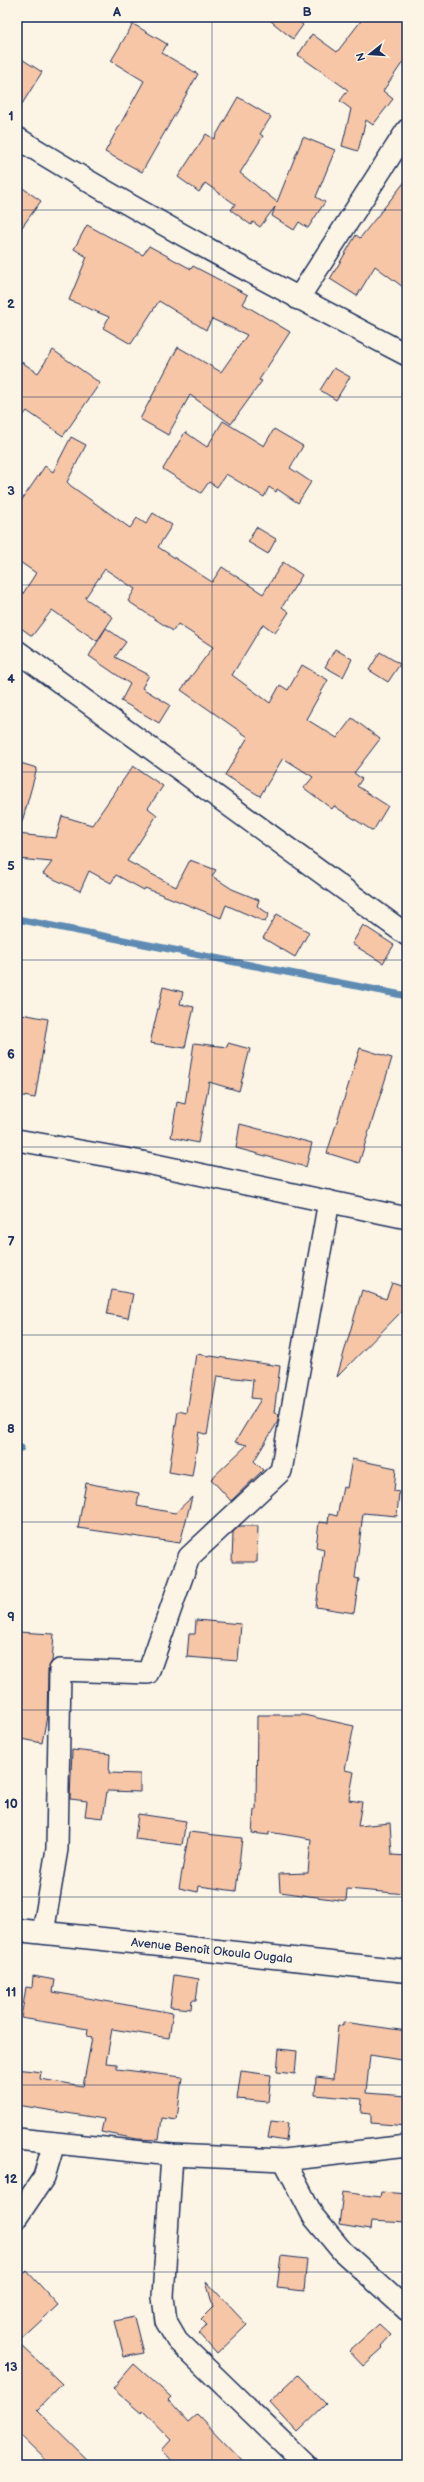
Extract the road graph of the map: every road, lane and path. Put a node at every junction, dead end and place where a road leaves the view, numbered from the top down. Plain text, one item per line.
1 (407, 130) edge
2 (17, 138) edge
3 (298, 299) junction
4 (407, 355) edge
5 (17, 651) edge
6 (407, 935) edge
7 (17, 1140) edge
8 (329, 1201) junction
9 (407, 1218) edge
10 (17, 1930) edge
11 (43, 1933) junction
12 (407, 1971) edge
13 (17, 2139) edge
14 (54, 2143) junction
15 (407, 2146) edge
16 (172, 2155) junction
17 (284, 2160) junction
18 (17, 2217) edge
19 (407, 2310) edge
20 (306, 2465) edge

1 - 3 street
2 - 3 street
3 - 4 street
5 - 6 street
7 - 8 street
8 - 9 street
8 - 11 street
10 - 11 street, Avenue Benoît Okoula Ougala
11 - 12 street, Avenue Benoît Okoula Ougala
13 - 14 street
14 - 16 street
14 - 18 street
15 - 17 street
16 - 17 street
16 - 20 street
17 - 19 street

